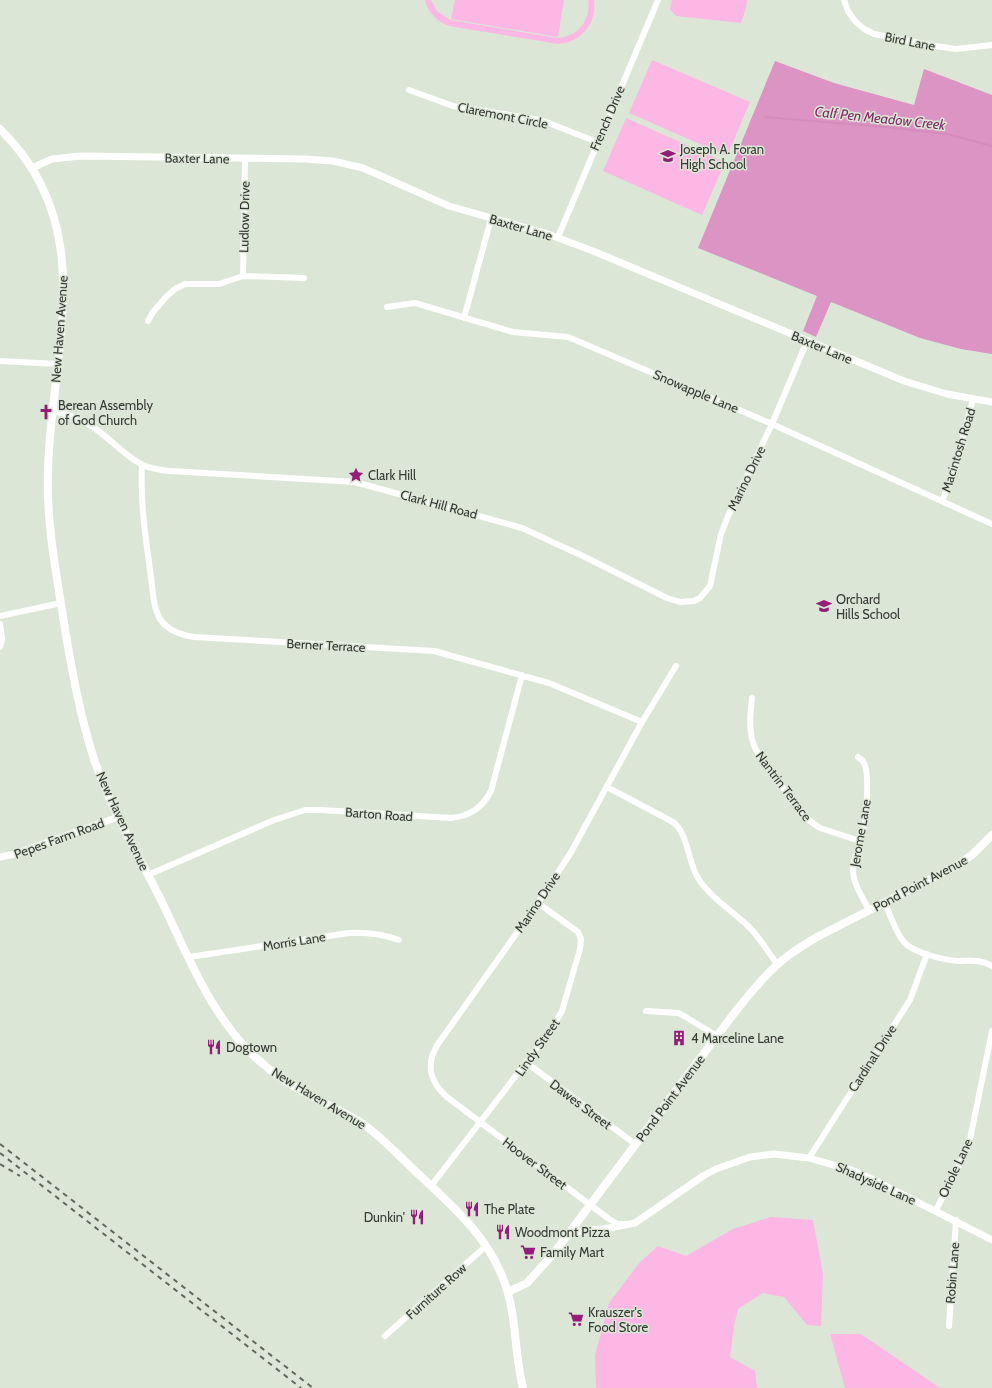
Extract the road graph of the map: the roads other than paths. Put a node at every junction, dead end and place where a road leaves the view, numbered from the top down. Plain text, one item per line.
1 (658, 0) edge
2 (844, 0) edge
3 (992, 45) edge
4 (409, 90) dead end
5 (0, 129) edge
6 (597, 142) junction
7 (245, 159) junction
8 (32, 168) junction
9 (491, 219) junction
10 (558, 237) junction
11 (243, 276) junction
12 (304, 278) dead end
13 (387, 307) dead end
14 (464, 318) junction
15 (148, 321) dead end
16 (807, 341) junction
17 (0, 360) edge
18 (58, 364) junction
19 (973, 399) junction
20 (992, 402) edge
21 (53, 411) junction
22 (772, 424) junction
23 (142, 464) junction
24 (942, 501) junction
25 (992, 524) edge
26 (680, 602) joint
27 (61, 603) junction
28 (0, 616) edge
29 (0, 624) edge
30 (0, 648) edge
31 (676, 666) dead end
32 (522, 675) junction
33 (752, 698) dead end
34 (642, 722) junction
35 (858, 757) dead end
36 (607, 787) junction
37 (118, 817) junction
38 (992, 835) edge
39 (860, 841) junction
40 (0, 858) edge
41 (148, 875) junction
42 (884, 902) junction
43 (538, 903) junction
44 (869, 910) junction
45 (399, 940) dead end
46 (926, 954) junction
47 (189, 957) junction
48 (777, 964) junction
49 (992, 966) edge
50 (646, 1011) dead end
51 (992, 1032) edge
52 (717, 1036) junction
53 (527, 1063) junction
54 (480, 1121) junction
55 (635, 1144) junction
56 (809, 1158) junction
57 (431, 1186) junction
58 (590, 1205) junction
59 (936, 1210) junction
60 (956, 1220) junction
61 (628, 1224) junction
62 (570, 1233) junction
63 (992, 1240) edge
64 (486, 1246) junction
65 (508, 1292) junction
66 (949, 1326) dead end
67 (385, 1336) dead end
68 (523, 1388) edge

1 - 6 street, French Drive
2 - 3 street, Bird Lane
4 - 6 street, Claremont Circle
5 - 8 main road, New Haven Avenue
6 - 10 street, French Drive
7 - 8 street, Baxter Lane
7 - 9 street, Baxter Lane
7 - 11 street, Ludlow Drive
8 - 18 main road, New Haven Avenue
9 - 10 street, Baxter Lane
9 - 14 street
10 - 16 street, Baxter Lane
11 - 12 street
11 - 15 street
13 - 14 street, Snowapple Lane
14 - 22 street, Snowapple Lane
16 - 19 street, Baxter Lane
16 - 22 street, Marino Drive
17 - 18 street
18 - 21 main road, New Haven Avenue
19 - 20 street, Baxter Lane
19 - 24 street, Macintosh Road
21 - 23 street, Clark Hill Road
21 - 27 main road, New Haven Avenue
22 - 24 street, Snowapple Lane
22 - 26 street, Marino Drive
23 - 26 street, Clark Hill Road
23 - 32 street, Berner Terrace
24 - 25 street, Snowapple Lane
27 - 28 street
27 - 37 main road, New Haven Avenue
29 - 30 street
31 - 34 street, Marino Drive
32 - 34 street, Berner Terrace
32 - 41 street, Barton Road
33 - 39 street, Nantrin Terrace
34 - 36 street, Marino Drive
35 - 39 street, Jerome Lane
36 - 43 street, Marino Drive
36 - 48 street
37 - 40 street, Pepes Farm Road
37 - 41 main road, New Haven Avenue
38 - 42 main road, Pond Point Avenue
39 - 44 street, Jerome Lane
41 - 47 main road, New Haven Avenue
42 - 44 main road, Pond Point Avenue
42 - 46 street
43 - 53 street, Lindy Street
43 - 54 street, Marino Drive
44 - 48 main road, Pond Point Avenue
45 - 47 street, Morris Lane
46 - 49 street
46 - 56 street, Cardinal Drive
47 - 57 main road, New Haven Avenue
48 - 52 main road, Pond Point Avenue
50 - 52 street
51 - 59 street, Oriole Lane
52 - 55 main road, Pond Point Avenue
53 - 54 street, Lindy Street
53 - 55 street, Dawes Street
54 - 57 street, Lindy Street
54 - 58 street, Hoover Street
55 - 58 main road, Pond Point Avenue
56 - 59 street, Shadyside Lane
56 - 61 street, Shadyside Lane
57 - 64 main road, New Haven Avenue
58 - 61 street
58 - 62 main road, Pond Point Avenue
59 - 60 street, Shadyside Lane
60 - 63 street, Shadyside Lane
60 - 66 street, Robin Lane
61 - 62 street, Shadyside Lane
62 - 65 main road, Pond Point Avenue
64 - 65 main road, New Haven Avenue
64 - 67 street, Furniture Row
65 - 68 main road, New Haven Avenue

